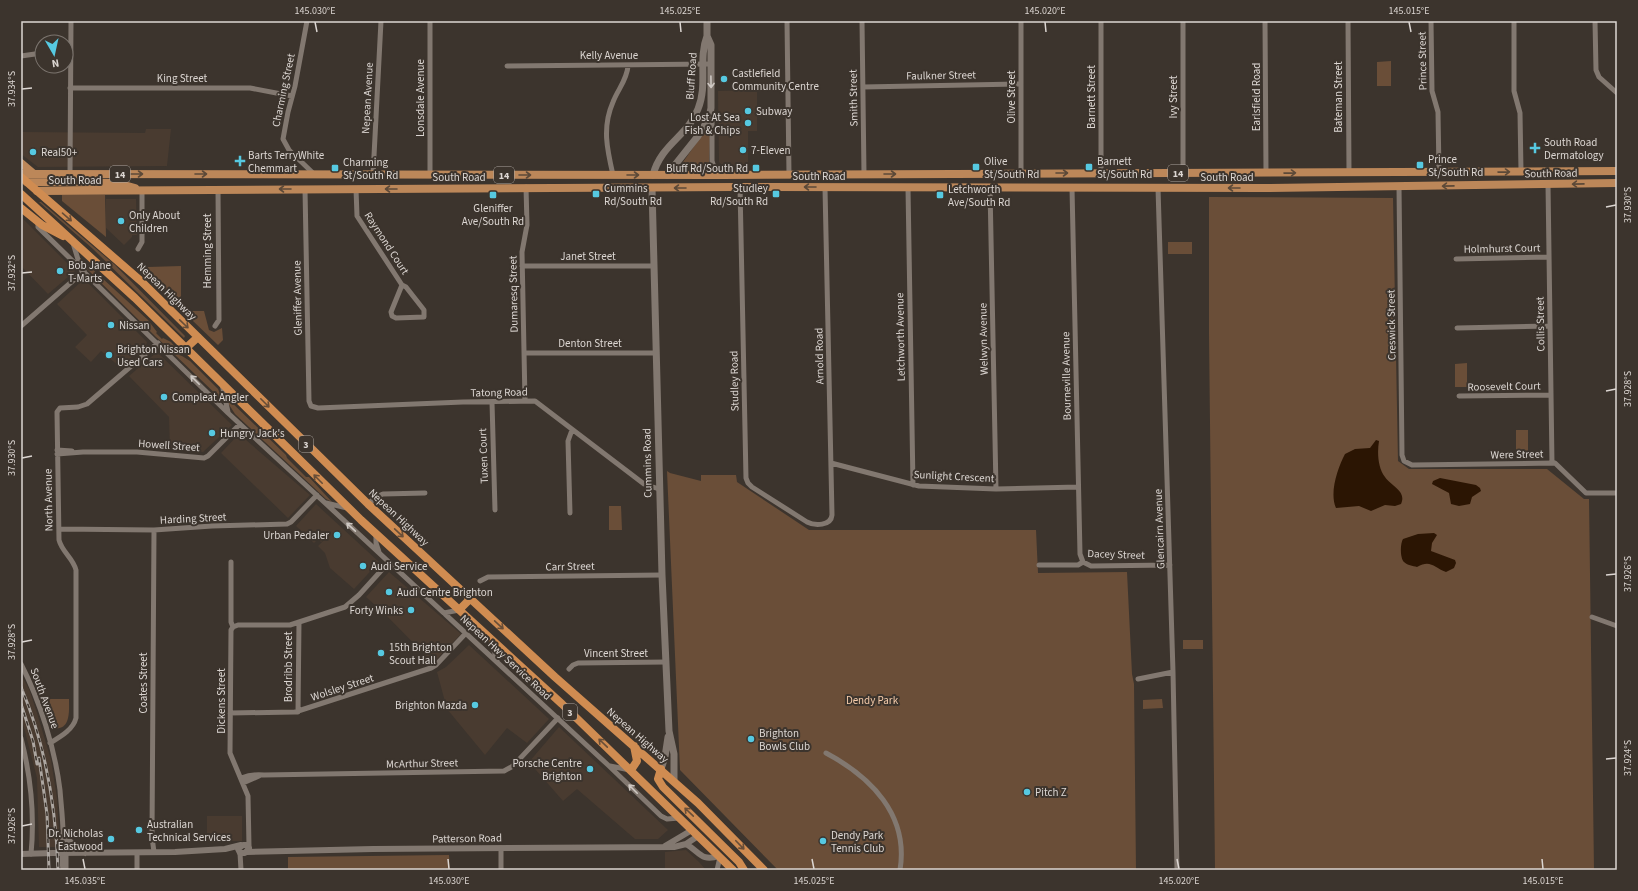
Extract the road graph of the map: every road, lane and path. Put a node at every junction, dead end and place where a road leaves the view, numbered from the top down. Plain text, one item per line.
1 (71, 21) edge
2 (307, 21) edge
3 (381, 21) edge
4 (430, 21) edge
5 (708, 21) edge
6 (787, 21) edge
7 (862, 21) edge
8 (1021, 21) edge
9 (1101, 21) edge
10 (1183, 21) edge
11 (1265, 21) edge
12 (1348, 21) edge
13 (1431, 21) edge
14 (1514, 21) edge
15 (1595, 21) edge
16 (70, 34) edge
17 (34, 54) edge
18 (21, 56) edge
19 (707, 64) junction
20 (507, 66) dead end
21 (628, 66) junction
22 (69, 74) edge
23 (1020, 84) junction
24 (863, 86) junction
25 (70, 88) junction
26 (1617, 93) edge
27 (292, 96) junction
28 (711, 105) junction
29 (21, 163) edge
30 (1521, 171) junction
31 (1617, 171) edge
32 (1349, 172) junction
33 (1439, 172) junction
34 (1101, 173) junction
35 (1183, 173) junction
36 (1266, 173) junction
37 (21, 174) edge
38 (34, 174) junction
39 (70, 174) junction
40 (113, 174) junction
41 (217, 174) junction
42 (864, 174) junction
43 (1021, 174) junction
44 (315, 175) junction
45 (373, 175) junction
46 (430, 175) junction
47 (612, 175) junction
48 (653, 175) junction
49 (666, 175) junction
50 (706, 175) junction
51 (722, 175) junction
52 (788, 175) junction
53 (23, 181) edge
54 (77, 182) junction
55 (113, 183) junction
56 (1617, 183) edge
57 (1548, 184) junction
58 (1521, 185) junction
59 (1400, 186) junction
60 (740, 187) junction
61 (788, 187) junction
62 (430, 188) junction
63 (526, 188) junction
64 (706, 188) junction
65 (825, 188) junction
66 (908, 188) junction
67 (990, 188) junction
68 (1020, 188) junction
69 (1072, 188) junction
70 (1158, 188) junction
71 (1266, 188) junction
72 (218, 189) junction
73 (305, 189) junction
74 (356, 189) junction
75 (141, 190) junction
76 (654, 190) junction
77 (21, 191) edge
78 (37, 191) junction
79 (21, 194) edge
80 (21, 208) edge
81 (38, 222) junction
82 (71, 240) junction
83 (138, 249) dead end
84 (1549, 258) junction
85 (1456, 259) dead end
86 (522, 266) junction
87 (654, 266) junction
88 (82, 269) junction
89 (402, 285) junction
90 (21, 326) edge
91 (214, 326) dead end
92 (1550, 326) junction
93 (1457, 328) dead end
94 (198, 337) junction
95 (158, 343) junction
96 (186, 348) junction
97 (164, 349) junction
98 (656, 353) junction
99 (524, 354) junction
100 (222, 383) junction
101 (1550, 395) junction
102 (1459, 396) dead end
103 (525, 401) junction
104 (492, 402) junction
105 (311, 406) joint
106 (228, 413) junction
107 (240, 424) junction
108 (572, 430) junction
109 (58, 452) junction
110 (831, 463) junction
111 (1406, 463) joint
112 (1552, 463) junction
113 (913, 485) junction
114 (1078, 487) junction
115 (659, 489) junction
116 (996, 489) junction
117 (426, 493) dead end
118 (1617, 493) edge
119 (317, 495) junction
120 (325, 502) junction
121 (368, 504) junction
122 (348, 508) junction
123 (495, 510) dead end
124 (570, 513) dead end
125 (827, 523) joint
126 (59, 530) junction
127 (154, 530) junction
128 (376, 533) junction
129 (379, 553) junction
130 (231, 562) dead end
131 (389, 562) junction
132 (1083, 562) junction
133 (1039, 565) dead end
134 (1170, 565) junction
135 (662, 575) junction
136 (480, 580) dead end
137 (470, 599) junction
138 (459, 610) junction
139 (444, 613) junction
140 (1592, 617) dead end
141 (299, 622) junction
142 (1617, 626) edge
143 (233, 627) junction
144 (466, 633) junction
145 (490, 639) junction
146 (498, 662) junction
147 (666, 662) junction
148 (21, 664) edge
149 (569, 669) dead end
150 (1173, 672) junction
151 (1138, 679) dead end
152 (230, 712) junction
153 (298, 712) junction
154 (558, 718) junction
155 (669, 731) junction
156 (21, 738) edge
157 (50, 741) junction
158 (634, 746) junction
159 (826, 753) dead end
160 (608, 765) junction
161 (631, 770) junction
162 (661, 770) junction
163 (242, 780) junction
164 (674, 782) junction
165 (679, 818) junction
166 (715, 820) junction
167 (703, 827) junction
168 (695, 833) junction
169 (63, 835) junction
170 (686, 844) junction
171 (665, 846) junction
172 (246, 847) junction
173 (500, 848) junction
174 (225, 850) junction
175 (137, 852) junction
176 (152, 852) junction
177 (85, 853) junction
178 (239, 853) junction
179 (21, 854) edge
180 (33, 854) junction
181 (64, 854) junction
182 (720, 857) junction
183 (64, 870) edge
184 (137, 870) edge
185 (241, 870) edge
186 (501, 870) edge
187 (717, 870) edge
188 (733, 870) edge
189 (744, 870) edge
190 (764, 870) edge
191 (900, 870) edge
192 (1177, 870) edge

1 - 16 street
2 - 27 street, Charming Street
3 - 45 street, Nepean Avenue
4 - 46 street, Lonsdale Avenue
5 - 19 main road, Bluff Road
6 - 52 street
7 - 24 street, Smith Street
8 - 23 street, Olive Street
9 - 34 street, Barnett Street
10 - 35 street, Ivy Street
11 - 36 street, Earlsfield Road
12 - 32 street, Bateman Street
13 - 33 street, Prince Street
14 - 30 street
15 - 26 street
17 - 18 street
19 - 21 street, Kelly Avenue
19 -> 28 main road, Bluff Road
19 - 48 main road, Bluff Road
20 - 21 street, Kelly Avenue
21 - 47 street
22 - 25 street
23 - 24 street, Faulkner Street
23 - 43 street, Olive Street
24 - 42 street, Smith Street
25 - 27 street, King Street
25 - 39 street
27 - 44 street, Charming Street
28 - 49 main road, Bluff Road
28 - 51 street, Bluff Road
29 - 38 main road
30 - 31 main road, South Road / 14
33 -> 30 main road, South Road / 14
30 - 58 main road
32 - 33 main road, South Road / 14
36 -> 32 main road, South Road / 14
34 - 35 main road, South Road / 14
43 -> 34 main road, South Road / 14
35 - 36 main road, South Road / 14
36 - 71 main road
37 - 38 main road, South Road / 14
38 - 39 main road, South Road / 14
39 - 40 main road, South Road / 14
39 - 54 main road
40 -> 41 main road, South Road / 14
40 - 55 main road
41 - 44 main road, South Road / 14
41 - 72 main road, Hemming Street
42 -> 43 main road, South Road / 14
42 - 52 main road, South Road / 14
43 - 68 main road
44 - 45 main road, South Road / 14
45 - 46 main road, South Road / 14
46 -> 47 main road, South Road / 14
46 - 62 main road
47 -> 48 main road, South Road / 14
48 - 49 main road, South Road / 14
48 - 76 main road
49 - 50 main road, South Road / 14
49 - 76 main road
50 - 51 main road, South Road / 14
50 - 64 main road
51 - 52 main road, South Road / 14
52 - 61 main road
53 - 54 main road
53 - 78 highway, Nepean Highway / 3
54 - 55 main road
55 - 75 main road
56 -> 57 main road, South Road / 14
57 - 58 main road, South Road / 14
57 - 84 street, Collis Street
58 -> 59 main road, South Road / 14
59 - 71 main road, South Road / 14
59 - 111 street, Creswick Street
60 - 61 main road, South Road / 14
60 - 64 main road, South Road / 14
60 - 125 street, Studley Road
65 -> 61 main road, South Road / 14
62 - 63 main road, South Road / 14
62 -> 74 main road, South Road / 14
63 - 76 main road, South Road / 14
63 - 86 street, Dumaresq Street
64 -> 76 main road, South Road / 14
65 - 66 main road, South Road / 14
65 - 110 street, Arnold Road
66 - 67 main road, South Road / 14
66 - 113 street, Letchworth Avenue
67 - 68 main road, South Road / 14
67 - 116 street, Welwyn Avenue
68 - 69 main road, South Road / 14
69 - 70 main road, South Road / 14
69 - 114 street, Bourneville Avenue
71 -> 70 main road, South Road / 14
70 - 134 street, Glencairn Avenue
73 -> 72 main road, South Road / 14
72 - 75 main road, South Road / 14
72 - 91 street, Hemming Street
73 - 74 main road, South Road / 14
73 - 105 street, Gleniffer Avenue
74 - 89 street, Raymond Court
75 - 78 main road, South Road / 14
75 - 83 street
76 - 87 main road, Cummins Road
77 - 78 highway, South Road / 14
78 -> 94 highway, Nepean Highway / 3
79 - 82 highway, 3
80 - 81 highway
81 - 82 highway
81 - 88 street, Nepean Hwy Service Road
82 - 88 street, Nepean Hwy Service Road
82 - 96 highway, 3
84 - 85 street, Holmhurst Court
84 - 92 street, Collis Street
86 - 87 street, Janet Street
86 - 99 street, Dumaresq Street
87 - 98 main road, Cummins Road
88 - 90 street
88 - 95 street, Nepean Hwy Service Road
89 - 89 street, Raymond Court
92 - 93 street
92 - 101 street, Collis Street
94 - 96 highway
94 -> 121 highway, Nepean Highway / 3
95 - 97 street, Nepean Hwy Service Road
95 - 109 street, North Avenue
96 - 97 street
96 - 100 highway, 3
106 -> 97 street, Nepean Hwy Service Road
98 - 99 street, Denton Street
98 - 115 main road, Cummins Road
99 - 103 street, Dumaresq Street
100 - 106 street
122 -> 100 highway, 3
101 - 102 street, Roosevelt Court
101 - 112 street, Collis Street
103 - 104 street, Tatong Road
103 - 108 street, Tatong Road
104 - 105 street, Tatong Road
104 - 123 street, Tuxen Court
106 - 107 street, Nepean Hwy Service Road
107 - 109 street, Howell Street
107 - 119 street, Nepean Hwy Service Road
108 - 115 street, Tatong Road
108 - 124 street
109 - 126 street, North Avenue
110 - 113 street, Sunlight Crescent
110 - 125 street, Arnold Road
111 - 112 street, Were Street
112 - 118 street, Were Street
113 - 116 street, Sunlight Crescent
114 - 116 street, Sunlight Crescent
114 - 132 street, Bourneville Avenue
115 - 135 main road, Cummins Road
117 - 121 street
119 - 120 street, Nepean Hwy Service Road
119 - 127 street, Harding Street
120 - 122 street, Nepean Hwy Service Road
129 -> 120 street, Nepean Hwy Service Road
121 -> 137 highway, Nepean Highway / 3
122 - 128 highway, 3
126 - 127 street, Harding Street
126 - 157 street, North Avenue
127 - 176 street, Coates Street
128 - 129 street
128 - 138 highway, 3
129 - 131 street, Nepean Hwy Service Road
130 - 143 street, Dickens Street
131 - 139 street, Nepean Hwy Service Road
131 - 141 street
132 - 133 street, Dacey Street
132 - 134 street, Dacey Street
134 - 150 street, Glencairn Avenue
135 - 136 street, Carr Street
135 - 147 main road, Cummins Road
137 - 138 highway
137 -> 158 highway, Nepean Highway / 3
138 - 139 street, Nepean Hwy Service Road
138 - 145 highway, 3
139 - 144 street, Nepean Hwy Service Road
140 - 142 street
141 - 143 street
141 - 153 street, Brodribb Street
143 - 152 street, Dickens Street
144 - 146 street, Nepean Hwy Service Road
144 - 153 street, Wolsley Street
145 - 146 street
161 -> 145 highway, 3
146 - 154 street, Nepean Hwy Service Road
147 - 149 street, Vincent Street
147 - 155 main road, Cummins Road
148 - 157 street, South Avenue
150 - 151 street
150 - 192 street, Glencairn Avenue
152 - 153 street, Wolsley Street
152 - 163 street, Dickens Street
154 - 160 street, Nepean Hwy Service Road
154 - 163 street, McArthur Street
155 - 162 main road, Cummins Road
155 - 164 main road, Cummins Road
156 - 180 street
157 - 169 street
158 - 161 highway
158 - 162 highway, Nepean Highway / 3
159 - 191 street
160 - 161 street
165 -> 160 street, Nepean Hwy Service Road
161 - 165 highway, 3
162 - 164 highway, Nepean Highway / 3
167 -> 162 highway
163 - 172 street, Dickens Street
164 - 166 highway, Nepean Highway / 3
165 - 168 highway, 3
166 - 167 highway
166 -> 190 highway, Nepean Highway / 3
167 - 168 highway
167 - 189 highway
168 - 170 street, Patterson Road
168 - 171 street, Patterson Road
168 - 182 highway, 3
169 - 177 street
169 - 181 street
170 - 171 street, Patterson Road
170 - 182 street
171 - 173 street, Patterson Road
172 - 173 street, Patterson Road
172 - 174 street, Patterson Road
172 - 178 street, Patterson Road
173 - 186 street
174 - 176 street, Patterson Road
174 - 178 street, Patterson Road
175 - 176 street, Patterson Road
175 - 177 street, Patterson Road
175 - 184 street
177 - 181 street, Patterson Road
178 - 185 street
179 - 180 street, Patterson Road
180 - 181 street, Patterson Road
181 - 183 street
182 - 187 street
182 - 188 highway, 3

